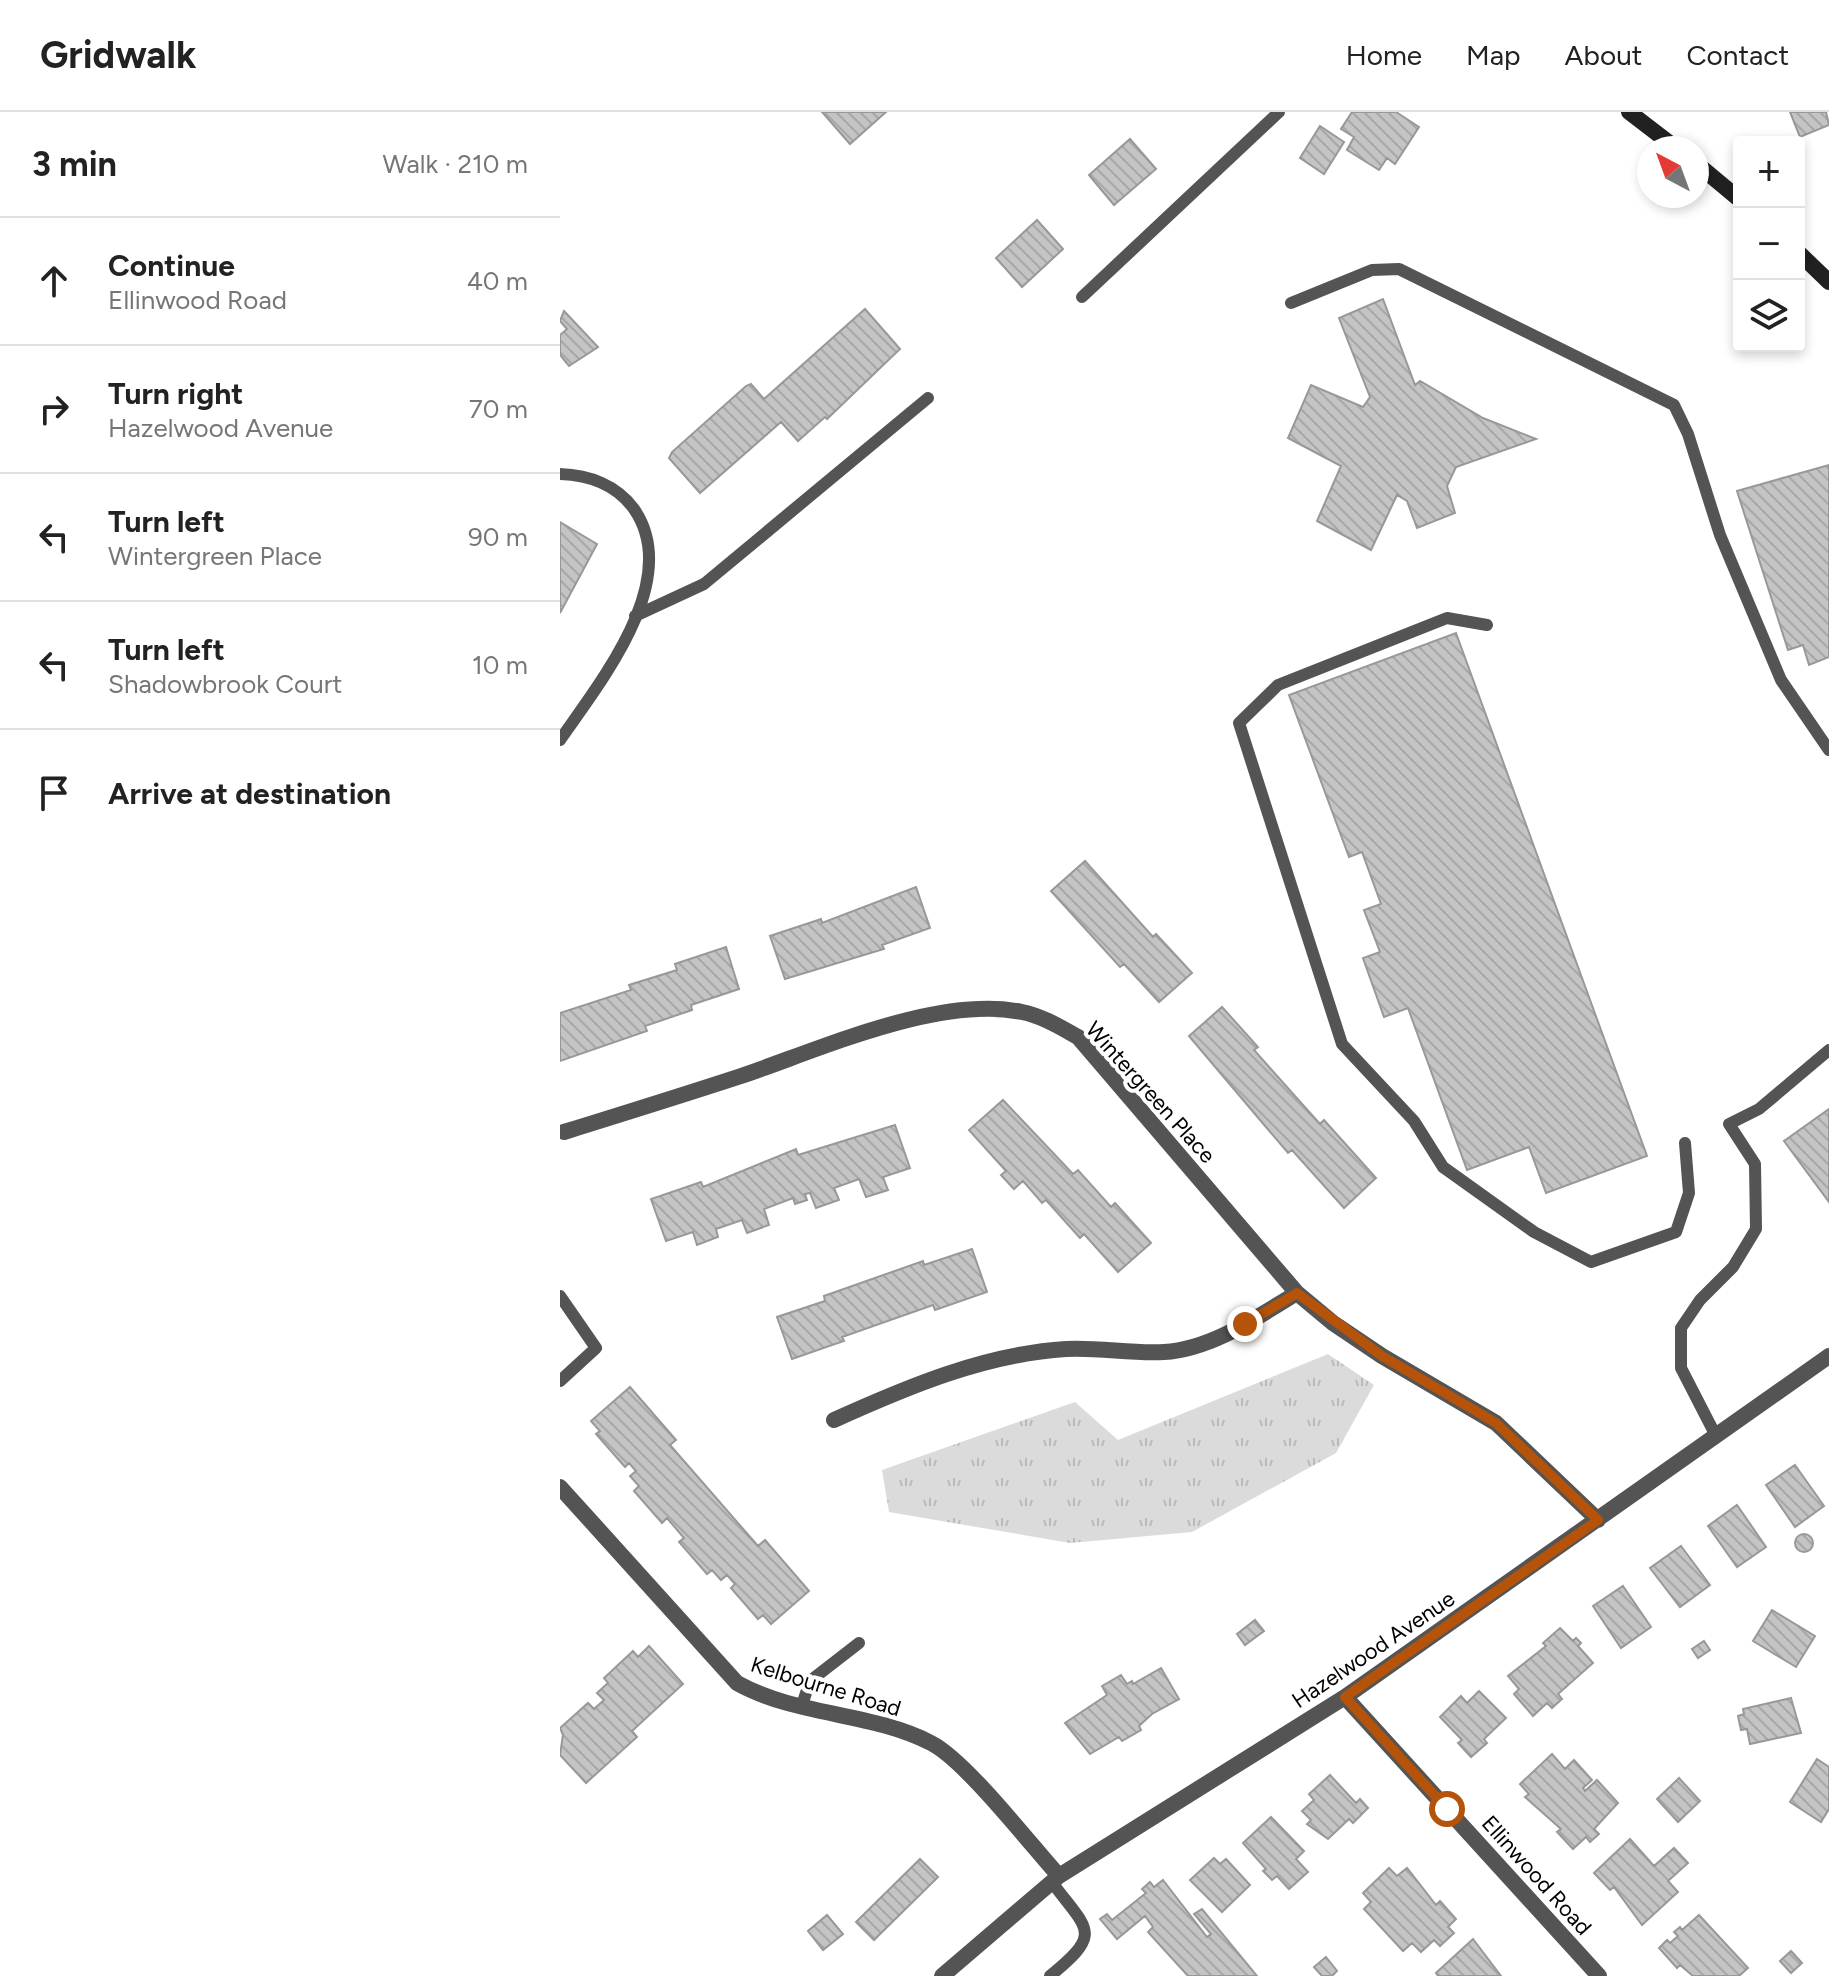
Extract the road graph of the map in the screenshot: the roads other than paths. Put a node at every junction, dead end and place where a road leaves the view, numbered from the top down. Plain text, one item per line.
1 (1279, 112) edge
2 (1629, 112) edge
3 (1660, 136) edge
4 (1709, 174) edge
5 (1733, 194) edge
6 (1805, 259) edge
7 (1829, 282) edge
8 (1082, 297) dead end
9 (1291, 303) dead end
10 (928, 398) dead end
11 (560, 474) edge
12 (635, 616) junction
13 (1487, 625) dead end
14 (560, 740) edge
15 (1829, 750) edge
16 (1829, 1050) edge
17 (564, 1132) dead end
18 (1685, 1143) dead end
19 (1297, 1293) junction
20 (560, 1296) edge
21 (1829, 1356) edge
22 (560, 1381) edge
23 (834, 1420) dead end
24 (1716, 1436) junction
25 (560, 1487) edge
26 (1598, 1520) junction
27 (859, 1643) dead end
28 (1345, 1697) junction
29 (802, 1705) junction
30 (1055, 1878) junction
31 (942, 1976) edge
32 (1050, 1976) edge
33 (1599, 1976) edge

1 - 8 lane
2 - 3 main road
4 - 5 main road
6 - 7 main road
9 - 15 lane
10 - 12 lane
11 - 12 lane
12 - 14 lane
13 - 18 lane
16 - 24 lane
17 - 19 street, Wintergreen Place
19 - 23 street
19 - 26 street, Wintergreen Place
20 - 22 lane
21 - 24 street, Hazelwood Avenue
24 - 26 street, Hazelwood Avenue
25 - 29 street, Kelbourne Road
26 - 28 street, Hazelwood Avenue
27 - 29 lane
28 - 30 street, Hazelwood Avenue
28 - 33 street, Ellinwood Road
29 - 30 street, Kelbourne Road
30 - 31 street, Hazelwood Avenue
30 - 32 lane

